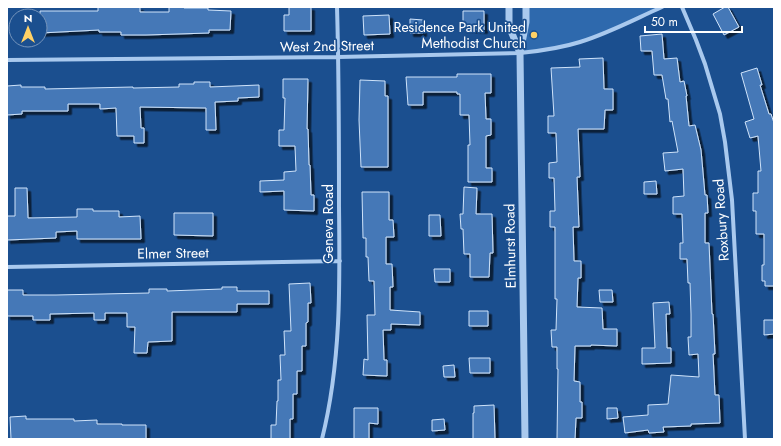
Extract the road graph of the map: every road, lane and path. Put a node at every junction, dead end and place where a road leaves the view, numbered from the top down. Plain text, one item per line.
1 (337, 7) edge
2 (509, 7) edge
3 (526, 7) edge
4 (662, 7) edge
5 (682, 7) edge
6 (520, 53) junction
7 (338, 57) junction
8 (7, 60) edge
9 (340, 261) junction
10 (7, 268) edge
11 (322, 439) edge
12 (525, 439) edge
13 (746, 439) edge

1 - 7 street, Geneva Road
2 - 6 street, Elmhurst Road
3 - 6 street, Elmhurst Road
4 - 6 street, West 2nd Street
5 - 13 street, Roxbury Road
6 - 7 street, West 2nd Street
6 - 12 street, Elmhurst Road
7 - 8 street, West 2nd Street
7 - 9 street, Geneva Road
9 - 10 street, Elmer Street
9 - 11 street, Geneva Road

